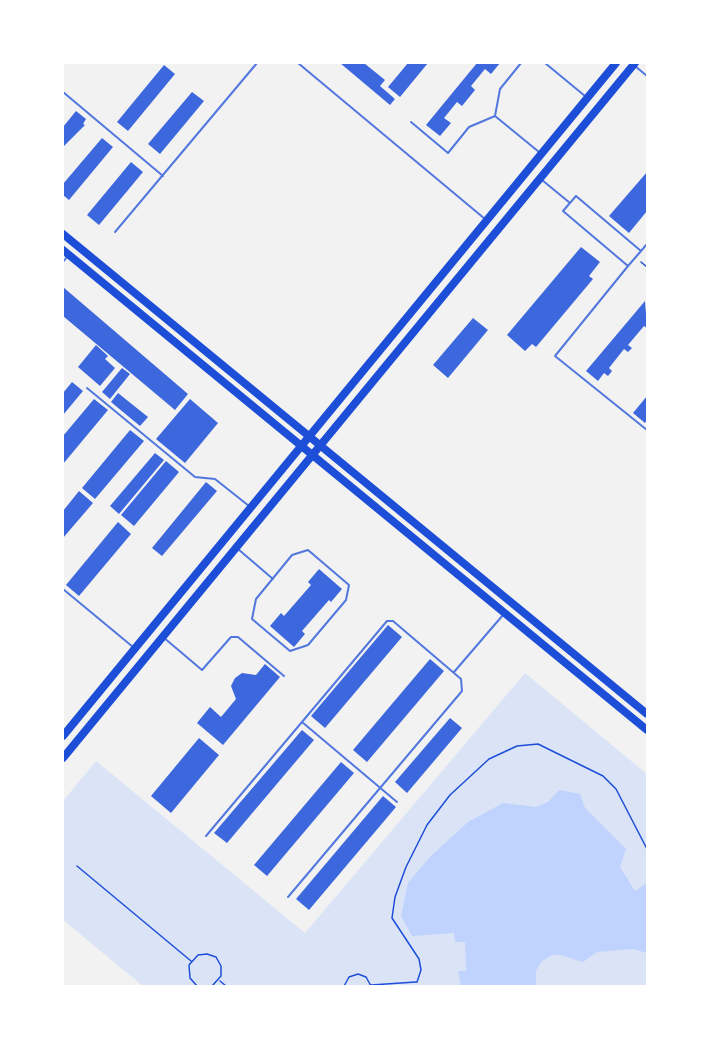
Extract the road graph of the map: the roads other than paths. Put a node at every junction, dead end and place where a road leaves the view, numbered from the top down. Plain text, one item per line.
1 (257, 63) edge
2 (298, 63) edge
3 (521, 63) edge
4 (545, 63) edge
5 (616, 63) edge
6 (635, 64) edge
7 (647, 75) edge
8 (63, 92) edge
9 (588, 98) junction
10 (495, 116) junction
11 (411, 122) dead end
12 (542, 154) junction
13 (163, 176) junction
14 (540, 178) junction
15 (570, 203) junction
16 (487, 220) junction
17 (115, 232) dead end
18 (63, 234) edge
19 (647, 244) edge
20 (641, 251) junction
21 (66, 252) edge
22 (63, 262) edge
23 (628, 266) junction
24 (87, 388) dead end
25 (647, 430) edge
26 (310, 436) junction
27 (302, 446) junction
28 (321, 446) junction
29 (313, 455) junction
30 (251, 508) junction
31 (236, 548) junction
32 (273, 579) junction
33 (63, 588) edge
34 (505, 612) junction
35 (163, 637) junction
36 (135, 648) junction
37 (454, 672) junction
38 (284, 676) dead end
39 (647, 714) edge
40 (302, 722) junction
41 (647, 730) edge
42 (63, 736) edge
43 (63, 758) edge
44 (380, 788) junction
45 (397, 802) dead end
46 (206, 836) dead end
47 (288, 897) dead end

1 - 13 lane
2 - 16 lane
3 - 10 lane
4 - 9 lane
5 - 9 main road
6 - 7 lane
6 - 14 main road
8 - 13 lane
9 - 12 main road
10 - 11 lane
10 - 12 lane
12 - 16 main road
13 - 17 lane
14 - 15 lane
14 - 28 main road
15 - 20 lane
15 - 23 lane
16 - 26 main road
18 - 26 main road
19 - 20 lane
20 - 23 lane
21 - 22 lane
21 - 27 main road
23 - 25 lane
24 - 30 lane
26 - 27 main road
26 - 28 main road
27 - 29 main road
27 - 30 main road
28 - 29 main road
28 - 39 main road
29 - 31 main road
29 - 34 main road
30 - 36 main road
31 - 32 lane
31 - 35 main road
32 - 32 lane
33 - 36 lane
34 - 37 lane
34 - 41 main road
35 - 38 lane
35 - 43 main road
36 - 42 main road
37 - 40 lane
37 - 44 lane
40 - 44 lane
40 - 46 lane
44 - 45 lane
44 - 47 lane

